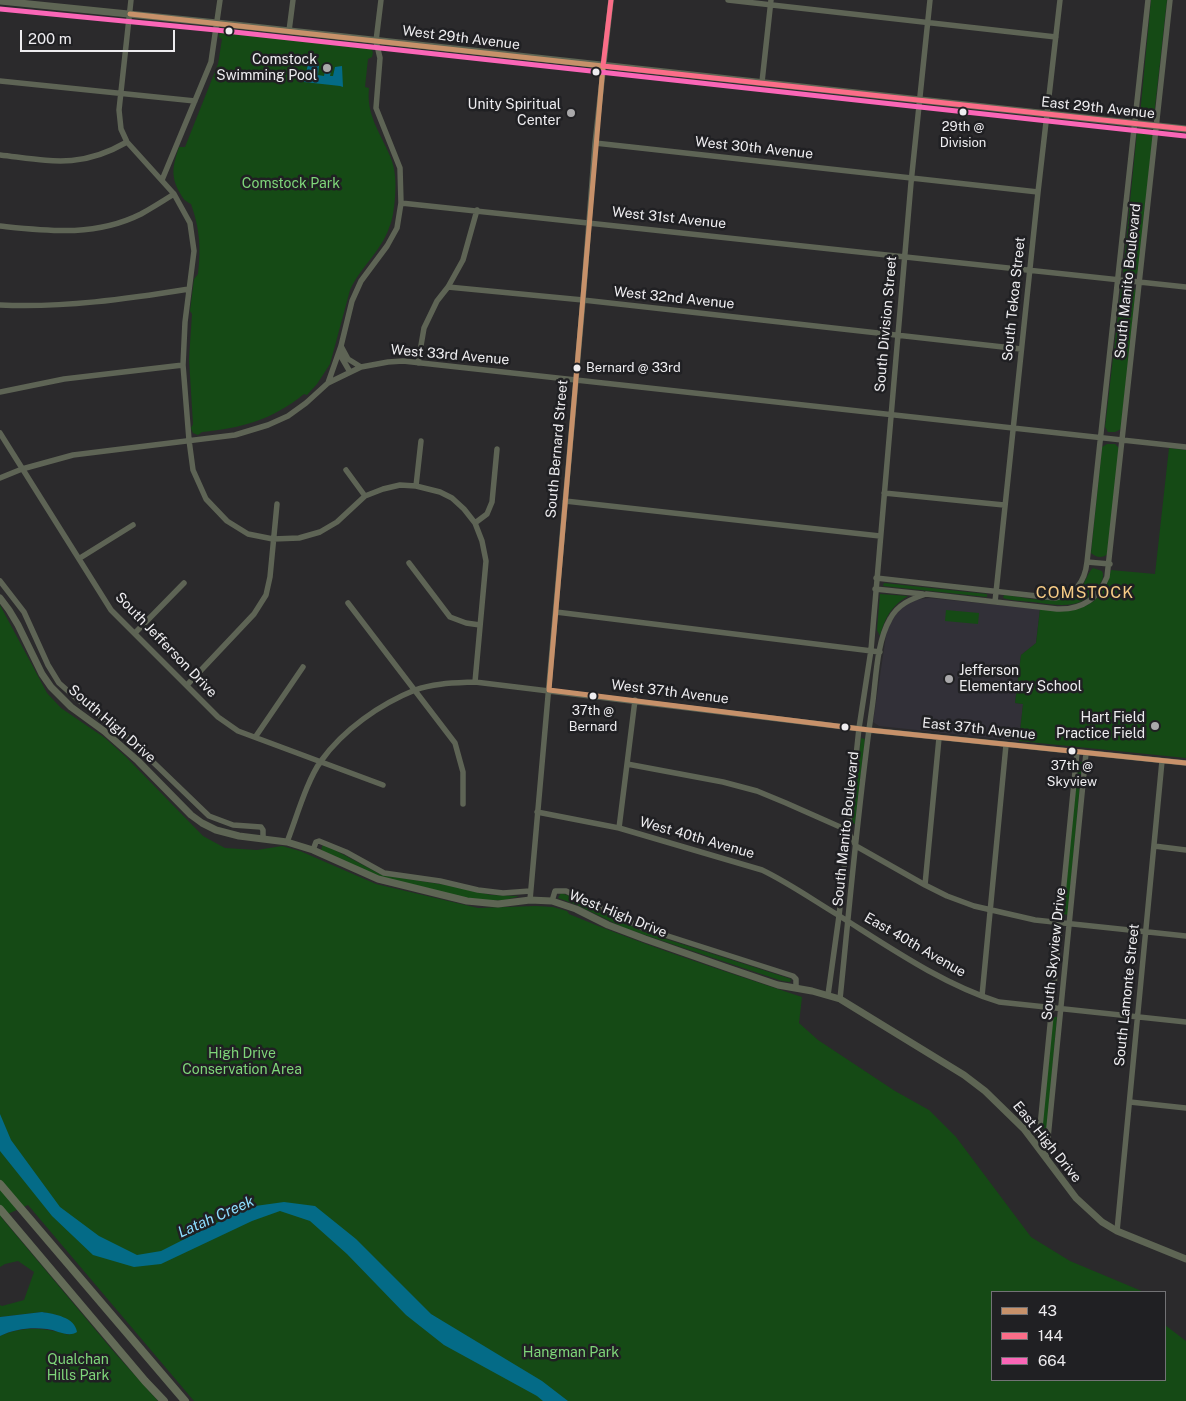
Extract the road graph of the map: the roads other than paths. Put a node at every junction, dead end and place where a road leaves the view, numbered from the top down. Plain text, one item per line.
1 (131, 0) edge
2 (220, 0) edge
3 (293, 0) edge
4 (381, 0) edge
5 (611, 0) edge
6 (728, 0) edge
7 (930, 0) edge
8 (1060, 0) edge
9 (1148, 0) edge
10 (1170, 0) edge
11 (0, 1) edge
12 (41, 2) edge
13 (771, 2) edge
14 (130, 14) junction
15 (217, 23) junction
16 (927, 23) junction
17 (289, 31) junction
18 (1056, 37) junction
19 (376, 41) junction
20 (602, 66) junction
21 (0, 81) edge
22 (762, 82) junction
23 (120, 94) junction
24 (195, 101) junction
25 (918, 101) junction
26 (1046, 115) junction
27 (1134, 124) junction
28 (1156, 126) junction
29 (1186, 129) edge
30 (127, 142) junction
31 (595, 143) junction
32 (0, 155) edge
33 (911, 178) junction
34 (162, 180) junction
35 (1038, 192) junction
36 (174, 194) junction
37 (401, 203) junction
38 (477, 210) junction
39 (588, 222) junction
40 (0, 226) edge
41 (904, 258) junction
42 (1029, 271) junction
43 (1118, 280) junction
44 (1140, 282) junction
45 (1186, 286) edge
46 (448, 287) junction
47 (189, 289) junction
48 (583, 300) junction
49 (0, 305) edge
50 (898, 336) junction
51 (1021, 349) junction
52 (340, 350) junction
53 (418, 363) junction
54 (183, 365) junction
55 (361, 366) junction
56 (350, 372) junction
57 (576, 380) junction
58 (328, 383) junction
59 (0, 392) edge
60 (891, 415) junction
61 (1012, 428) junction
62 (0, 432) edge
63 (1101, 437) junction
64 (189, 440) junction
65 (1123, 440) junction
66 (421, 441) dead end
67 (1186, 447) edge
68 (497, 449) dead end
69 (22, 469) junction
70 (346, 470) dead end
71 (0, 478) edge
72 (416, 486) junction
73 (884, 493) junction
74 (365, 496) junction
75 (565, 501) junction
76 (277, 504) dead end
77 (1004, 505) junction
78 (475, 523) junction
79 (133, 525) dead end
80 (880, 536) junction
81 (273, 539) junction
82 (80, 558) junction
83 (1088, 562) junction
84 (409, 563) dead end
85 (1110, 564) junction
86 (876, 578) junction
87 (0, 581) edge
88 (184, 583) dead end
89 (875, 589) junction
90 (996, 592) junction
91 (926, 594) junction
92 (0, 598) edge
93 (995, 602) junction
94 (348, 603) dead end
95 (556, 612) junction
96 (480, 625) junction
97 (135, 633) junction
98 (870, 650) junction
99 (880, 652) junction
100 (303, 666) dead end
101 (475, 682) junction
102 (187, 685) junction
103 (415, 690) junction
104 (549, 690) junction
105 (635, 700) junction
106 (859, 728) junction
107 (869, 730) junction
108 (256, 736) junction
109 (939, 738) junction
110 (1006, 745) junction
111 (1076, 752) junction
112 (1086, 753) junction
113 (320, 761) junction
114 (1162, 761) junction
115 (627, 764) junction
116 (1186, 764) edge
117 (383, 786) dead end
118 (463, 804) dead end
119 (537, 812) junction
120 (209, 816) joint
121 (620, 828) junction
122 (847, 830) junction
123 (239, 836) joint
124 (263, 838) junction
125 (288, 842) junction
126 (856, 846) junction
127 (1154, 846) junction
128 (313, 850) junction
129 (1186, 850) edge
130 (925, 885) junction
131 (530, 891) junction
132 (530, 900) junction
133 (552, 902) junction
134 (991, 911) junction
135 (839, 916) junction
136 (848, 921) junction
137 (1060, 923) junction
138 (1069, 924) junction
139 (1146, 932) junction
140 (1186, 936) edge
141 (796, 988) junction
142 (828, 995) junction
143 (982, 996) junction
144 (840, 999) junction
145 (1051, 1008) junction
146 (1061, 1009) junction
147 (1138, 1016) junction
148 (1186, 1022) edge
149 (1130, 1102) junction
150 (1186, 1108) edge
151 (1038, 1147) junction
152 (1046, 1158) junction
153 (0, 1184) edge
154 (0, 1209) edge
155 (1117, 1231) junction
156 (1186, 1259) edge
157 (164, 1401) edge
158 (185, 1401) edge

1 - 14 street
2 - 15 street
3 - 17 street
4 - 19 street
5 - 20 street, South Bernard Street
6 - 13 street
7 - 16 street, South Division Street
8 - 18 street, South Tekoa Street
9 - 27 street, South Manito Boulevard
10 - 28 street, South Manito Boulevard
11 - 12 main road, West 29th Avenue
12 - 14 main road, West 29th Avenue
13 - 16 street
13 - 22 street
14 - 15 main road, West 29th Avenue
14 - 23 street
15 - 17 main road, West 29th Avenue
15 - 24 street
16 - 18 street
16 - 25 street, South Division Street
17 - 19 main road, West 29th Avenue
18 - 26 street, South Tekoa Street
19 - 20 main road, West 29th Avenue
19 - 37 street
20 - 22 main road, West 29th Avenue
20 - 31 street, South Bernard Street
21 - 23 street
22 - 25 main road, West 29th Avenue
23 - 24 street
23 - 30 street
24 - 34 street
25 - 26 main road, East 29th Avenue
25 - 33 street, South Division Street
26 - 27 main road, East 29th Avenue
26 - 35 street, South Tekoa Street
27 - 28 main road, East 29th Avenue
27 - 43 street, South Manito Boulevard
28 - 29 main road, East 29th Avenue
28 - 44 street, South Manito Boulevard
30 - 32 street
30 - 34 street
31 - 33 street, West 30th Avenue
31 - 39 street, South Bernard Street
33 - 35 street, West 30th Avenue
33 - 41 street, South Division Street
34 - 36 street
35 - 42 street, South Tekoa Street
36 - 40 street
36 - 47 street
37 - 38 street, West 31st Avenue
37 - 52 street
38 - 39 street, West 31st Avenue
38 - 46 street
39 - 41 street, West 31st Avenue
39 - 48 street, South Bernard Street
41 - 42 street, West 31st Avenue
41 - 50 street, South Division Street
42 - 43 street, West 31st Avenue
42 - 51 street, South Tekoa Street
43 - 44 street, West 31st Avenue
43 - 63 street, South Manito Boulevard
44 - 45 street, West 31st Avenue
44 - 65 street, South Manito Boulevard
46 - 48 street, West 32nd Avenue
46 - 53 street
47 - 49 street
47 - 54 street
48 - 50 street, West 32nd Avenue
48 - 57 street, South Bernard Street
50 - 51 street, West 32nd Avenue
50 - 60 street, South Division Street
51 - 61 street, South Tekoa Street
52 - 55 street
52 - 56 street
52 - 58 street
53 - 55 street, West 33rd Avenue
53 - 57 street, West 33rd Avenue
54 - 59 street
54 - 64 street
55 - 56 street, West 33rd Avenue
56 - 58 street, West 33rd Avenue
57 - 60 street, West 33rd Avenue
57 - 75 street, South Bernard Street
58 - 64 street, West 33rd Avenue
60 - 61 street, West 33rd Avenue
60 - 73 street, South Division Street
61 - 63 street, West 33rd Avenue
61 - 77 street, South Tekoa Street
62 - 69 street, South Jefferson Drive
63 - 65 street, West 33rd Avenue
63 - 83 street, South Manito Boulevard
64 - 69 street, West 33rd Avenue
64 - 81 street
65 - 67 street, West 33rd Avenue
65 - 85 street, South Manito Boulevard
66 - 72 street
68 - 78 street
69 - 71 street, West 33rd Avenue
69 - 82 street, South Jefferson Drive
70 - 74 street
72 - 74 street
72 - 78 street
73 - 77 street
73 - 80 street, South Division Street
74 - 81 street
75 - 80 street
75 - 95 street, South Bernard Street
76 - 81 street
77 - 90 street, South Tekoa Street
78 - 96 street
79 - 82 street
80 - 86 street, South Division Street
81 - 102 street
82 - 97 street, South Jefferson Drive
83 - 85 street
83 - 90 street, South Manito Boulevard
84 - 96 street
85 - 93 street, South Manito Boulevard
86 - 89 street, South Division Street
86 - 90 street, South Manito Boulevard
87 - 120 street, South High Drive
88 - 97 street
89 - 91 street
89 - 98 street, South Division Street
90 - 93 street, South Tekoa Street
91 - 93 street, South Manito Boulevard
91 - 99 street, South Manito Boulevard
92 - 123 main road, South High Drive
94 - 103 street
95 - 98 street
95 - 104 street, South Bernard Street
96 - 101 street
97 - 102 street, South Jefferson Drive
98 - 99 street
98 - 106 street, South Manito Boulevard
99 - 107 street, South Manito Boulevard
100 - 108 street
101 - 103 street, West 37th Avenue
101 - 104 street, West 37th Avenue
102 - 108 street, South Jefferson Drive
103 - 113 street, West 37th Avenue
103 - 118 street
104 - 105 street, West 37th Avenue
104 - 119 street, South Bernard Street
105 - 106 street, West 37th Avenue
105 - 115 street
106 - 107 street, East 37th Avenue
106 - 122 street, South Manito Boulevard
107 - 109 street, East 37th Avenue
107 - 126 street, South Manito Boulevard
108 - 113 street, South Jefferson Drive
109 - 110 street, East 37th Avenue
109 - 130 street
110 - 111 street, East 37th Avenue
110 - 134 street
111 - 112 street, East 37th Avenue
111 - 137 street, South Skyview Drive
112 - 114 street, East 37th Avenue
112 - 138 street, South Skyview Drive
113 - 117 street, South Jefferson Drive
113 - 125 street, West 37th Avenue
114 - 116 street, East 37th Avenue
114 - 127 street, South Lamonte Street
115 - 121 street
115 - 122 street
119 - 121 street, West 40th Avenue
119 - 131 street, South Bernard Street
120 - 124 street, West High Drive
121 - 135 street, West 40th Avenue
122 - 126 street
122 - 135 street, South Manito Boulevard
123 - 124 main road, West High Drive
124 - 125 main road, West High Drive
125 - 128 main road, West High Drive
126 - 130 street
126 - 136 street, South Manito Boulevard
127 - 129 street
127 - 139 street, South Lamonte Street
128 - 131 street
128 - 132 main road, West High Drive
130 - 134 street
131 - 132 street, South Bernard Street
132 - 133 main road, West High Drive
133 - 141 main road, West High Drive
133 - 141 street, West High Drive
134 - 137 street
134 - 143 street
135 - 136 street, East 40th Avenue
135 - 142 street, South Manito Boulevard
136 - 143 street, East 40th Avenue
136 - 144 street, South Manito Boulevard
137 - 138 street
137 - 145 street, South Skyview Drive
138 - 139 street
138 - 146 street, South Skyview Drive
139 - 140 street
139 - 147 street, South Lamonte Street
141 - 142 main road, West High Drive
142 - 144 main road, West High Drive
143 - 145 street, East 40th Avenue
144 - 151 main road, East High Drive
145 - 146 street, East 40th Avenue
145 - 151 street, South Skyview Drive
146 - 147 street, East 40th Avenue
146 - 152 street, South Skyview Drive
147 - 148 street, East 40th Avenue
147 - 149 street, South Lamonte Street
149 - 150 street
149 - 155 street, South Lamonte Street
151 - 152 main road, East High Drive
152 - 155 main road, East High Drive
153 - 158 highway
154 - 157 highway
155 - 156 main road, East High Drive

